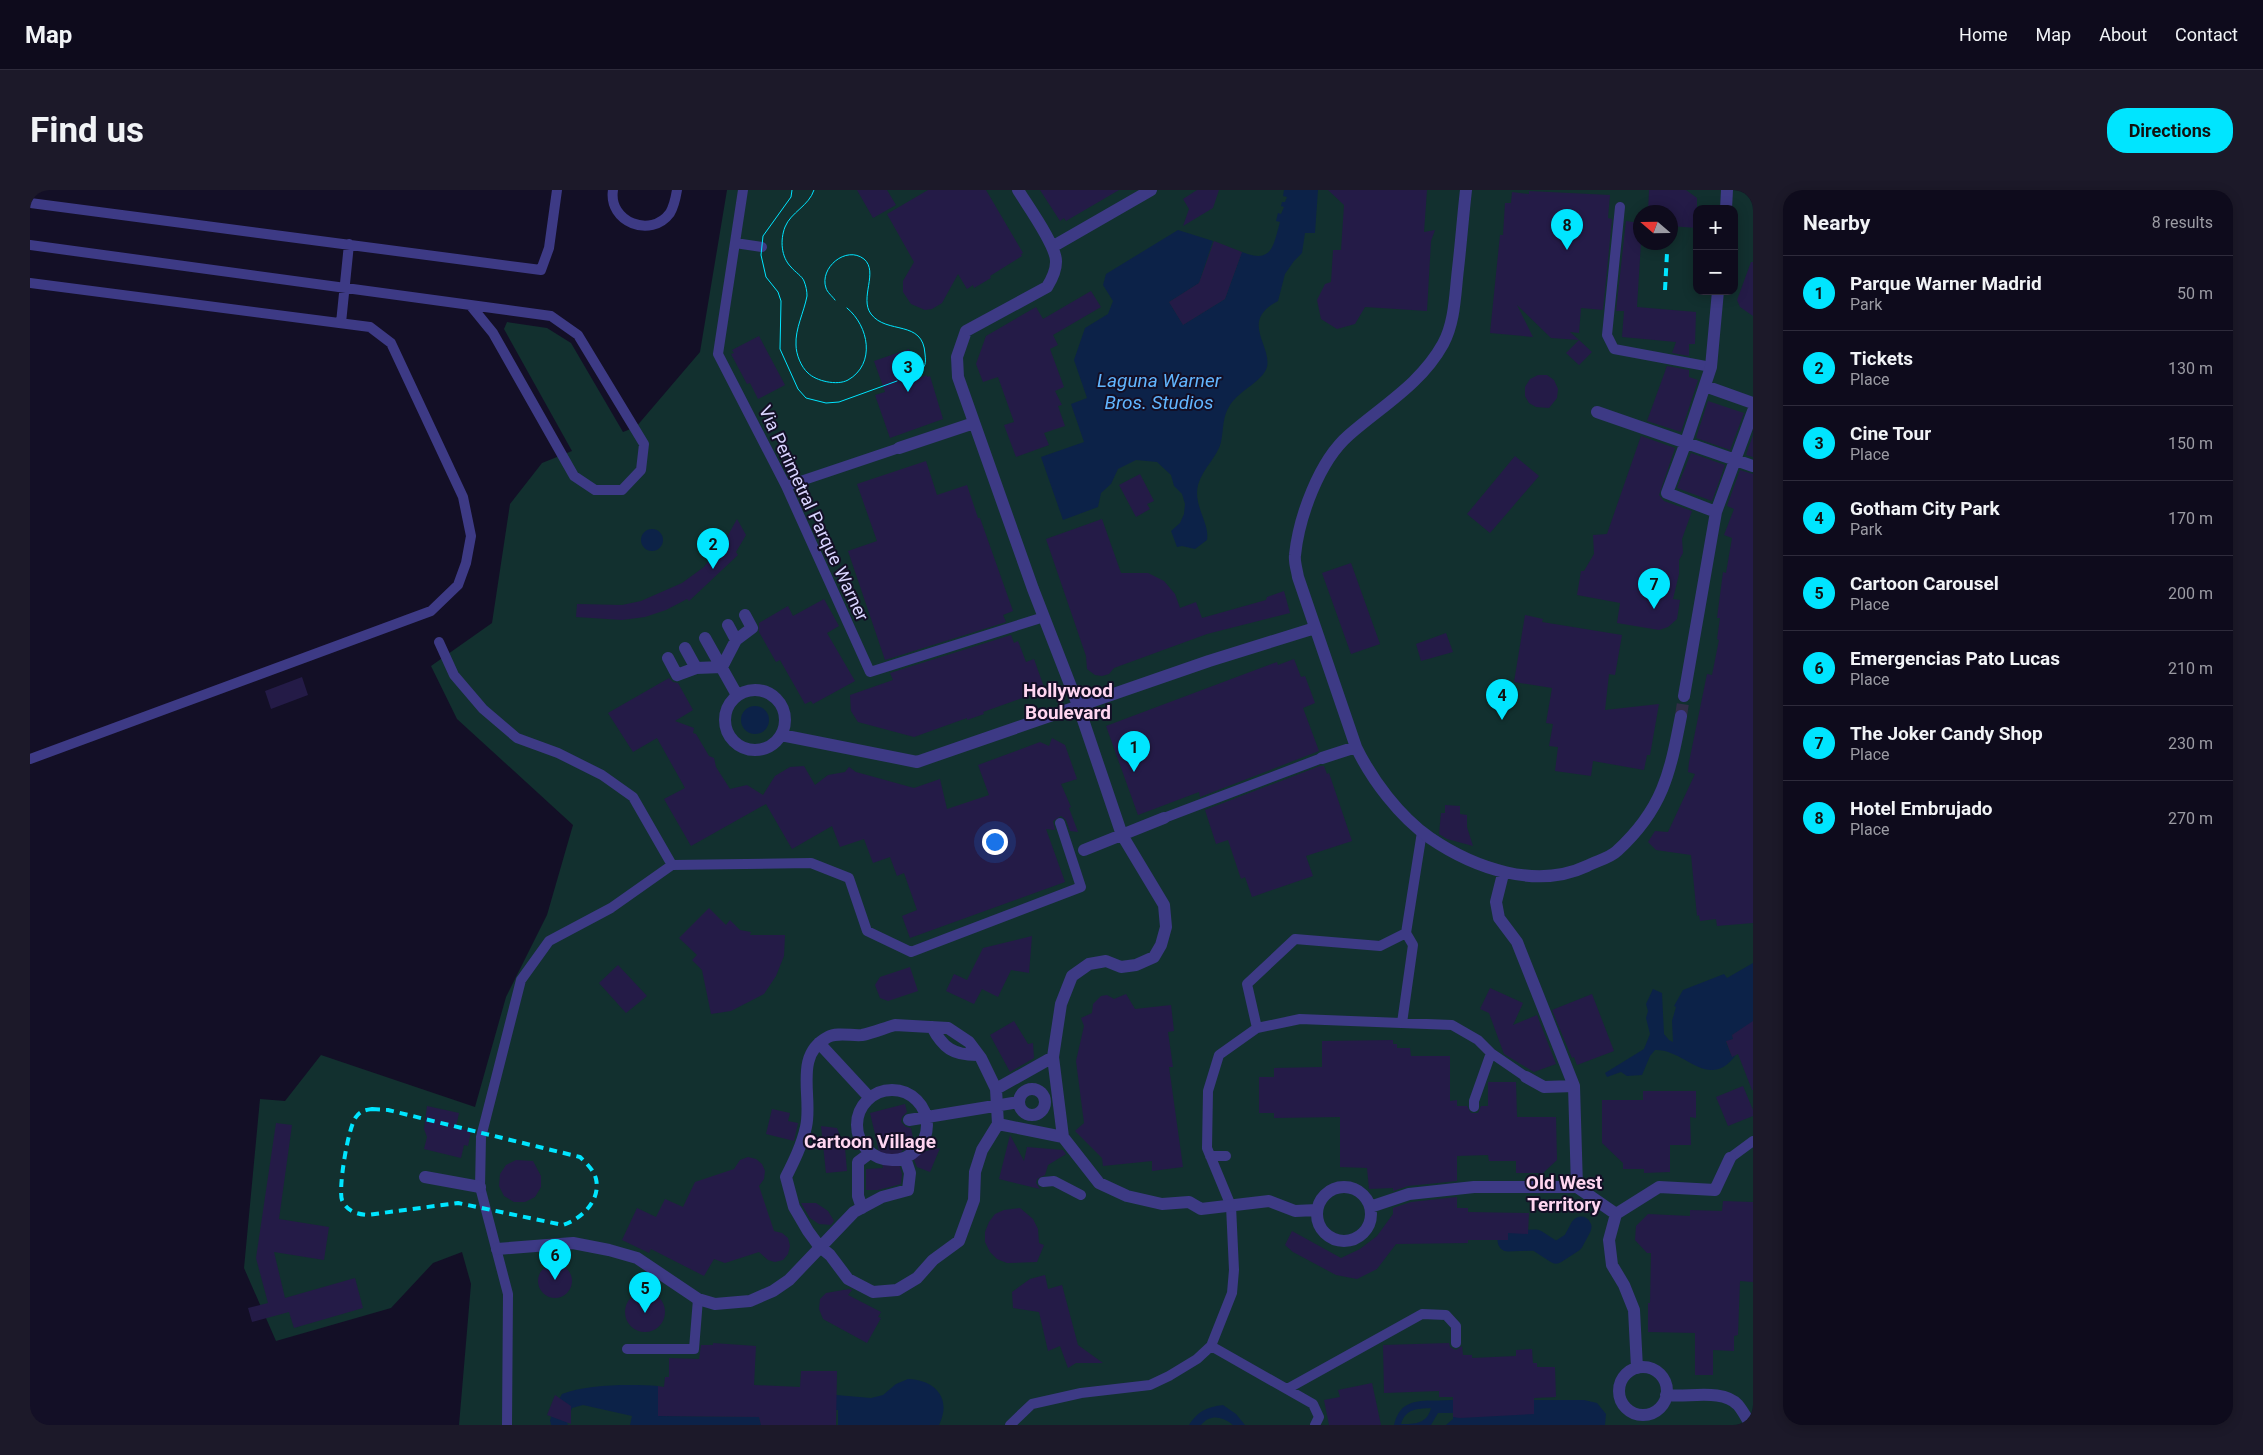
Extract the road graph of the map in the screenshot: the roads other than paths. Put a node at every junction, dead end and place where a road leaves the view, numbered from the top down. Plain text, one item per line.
1 (557, 190) edge
2 (613, 190) edge
3 (677, 190) edge
4 (743, 190) edge
5 (1018, 190) edge
6 (1151, 190) edge
7 (1466, 190) edge
8 (1727, 190) edge
9 (30, 202) edge
10 (1726, 205) edge
11 (1620, 208) dead end
12 (735, 243) junction
13 (349, 244) junction
14 (30, 245) edge
15 (762, 247) dead end
16 (1052, 247) junction
17 (30, 283) edge
18 (344, 288) junction
19 (1718, 295) edge
20 (471, 306) junction
21 (341, 323) junction
22 (1711, 367) junction
23 (1705, 386) junction
24 (1753, 403) edge
25 (1753, 411) edge
26 (1597, 412) dead end
27 (974, 423) junction
28 (1686, 442) junction
29 (899, 448) joint
30 (1735, 460) junction
31 (1753, 466) edge
32 (786, 486) junction
33 (1716, 512) junction
34 (746, 615) dead end
35 (1044, 616) junction
36 (728, 625) dead end
37 (1315, 628) junction
38 (705, 638) dead end
39 (736, 640) junction
40 (439, 642) dead end
41 (685, 648) dead end
42 (668, 658) dead end
43 (722, 667) junction
44 (696, 668) junction
45 (737, 696) junction
46 (1684, 696) tunnel mouth
47 (1078, 706) junction
48 (1680, 716) tunnel mouth
49 (781, 735) junction
50 (1356, 747) junction
51 (1322, 758) joint
52 (30, 759) edge
53 (1164, 818) joint
54 (1060, 822) dead end
55 (1422, 832) junction
56 (1122, 834) junction
57 (1084, 850) joint
58 (1070, 854) junction
59 (672, 865) junction
60 (1503, 874) junction
61 (1406, 934) junction
62 (1402, 1023) junction
63 (1257, 1028) junction
64 (819, 1043) junction
65 (1491, 1053) junction
66 (1053, 1057) junction
67 (1526, 1077) joint
68 (1574, 1086) junction
69 (996, 1089) junction
70 (869, 1098) junction
71 (1051, 1099) junction
72 (1019, 1102) junction
73 (998, 1106) junction
74 (1474, 1107) dead end
75 (926, 1117) junction
76 (909, 1120) dead end
77 (998, 1124) junction
78 (1063, 1137) junction
79 (1753, 1141) edge
80 (870, 1154) junction
81 (1210, 1156) junction
82 (1226, 1156) dead end
83 (905, 1158) junction
84 (1730, 1158) joint
85 (425, 1177) dead end
86 (1042, 1182) dead end
87 (480, 1187) junction
88 (1577, 1187) junction
89 (1081, 1196) dead end
90 (1231, 1206) junction
91 (1370, 1207) junction
92 (862, 1208) junction
93 (1317, 1210) junction
94 (1616, 1214) junction
95 (819, 1246) junction
96 (497, 1249) junction
97 (698, 1299) junction
98 (1456, 1343) dead end
99 (1211, 1346) junction
100 (627, 1349) dead end
101 (1637, 1368) junction
102 (1287, 1389) junction
103 (1666, 1395) junction
104 (1641, 1420) edge
105 (507, 1425) edge
106 (1010, 1425) edge
107 (1315, 1425) edge
108 (1751, 1425) edge

1 - 13 lane
2 - 3 lane
4 - 12 lane, Via Perimetral Parque Warner
5 - 16 street
6 - 16 street
7 - 37 street
8 - 10 street
9 - 13 lane
11 - 22 lane
12 - 15 lane
12 - 32 lane, Via Perimetral Parque Warner
13 - 18 lane
14 - 18 lane
16 - 27 street
17 - 21 lane
18 - 20 lane
18 - 21 lane
19 - 22 street
20 - 20 lane
21 - 52 lane
22 - 23 street
23 - 24 street
23 - 28 street
25 - 30 street
26 - 28 street
27 - 29 street
27 - 35 street
28 - 30 street
28 - 33 street
29 - 32 lane
30 - 31 street
30 - 33 street
32 - 35 lane, Via Perimetral Parque Warner
33 - 46 street
34 - 39 street
35 - 47 street
36 - 39 street
37 - 47 street
37 - 50 street
38 - 43 street
39 - 43 street
40 - 59 lane
41 - 44 street
42 - 44 street
43 - 44 street
43 - 45 street
45 - 49 street
45 - 49 street
47 - 49 street
47 - 56 street
48 - 60 street
50 - 51 street
50 - 55 street
51 - 53 lane
53 - 56 street
54 - 58 lane
55 - 60 street
55 - 61 lane
56 - 57 street
56 - 66 street
57 - 58 lane
58 - 59 lane
59 - 87 lane
60 - 68 street
61 - 62 lane
61 - 63 lane
62 - 63 lane
62 - 65 lane
63 - 81 lane
64 - 69 street
64 - 70 street
64 - 95 street
65 - 67 lane
65 - 74 lane
66 - 69 street
66 - 71 street
67 - 68 street
68 - 88 street
69 - 73 street
70 - 75 street
70 - 80 street
71 - 72 street
71 - 72 street
71 - 78 street
72 - 73 street
73 - 75 street
73 - 77 street
75 - 76 street
75 - 83 street
77 - 78 street
77 - 95 street
78 - 90 street
79 - 84 lane
80 - 83 street
80 - 92 street
81 - 82 lane
81 - 90 lane
83 - 92 street
84 - 94 street
85 - 87 street
86 - 89 lane
87 - 96 lane
88 - 91 street
88 - 94 street
90 - 93 street
90 - 99 lane
91 - 93 street
91 - 93 street
92 - 95 street
94 - 101 street
95 - 97 street
96 - 97 street
96 - 105 lane
97 - 100 lane
98 - 102 lane
99 - 102 lane
99 - 106 lane
101 - 103 street
101 - 104 street
102 - 107 lane
103 - 104 street
103 - 108 street

